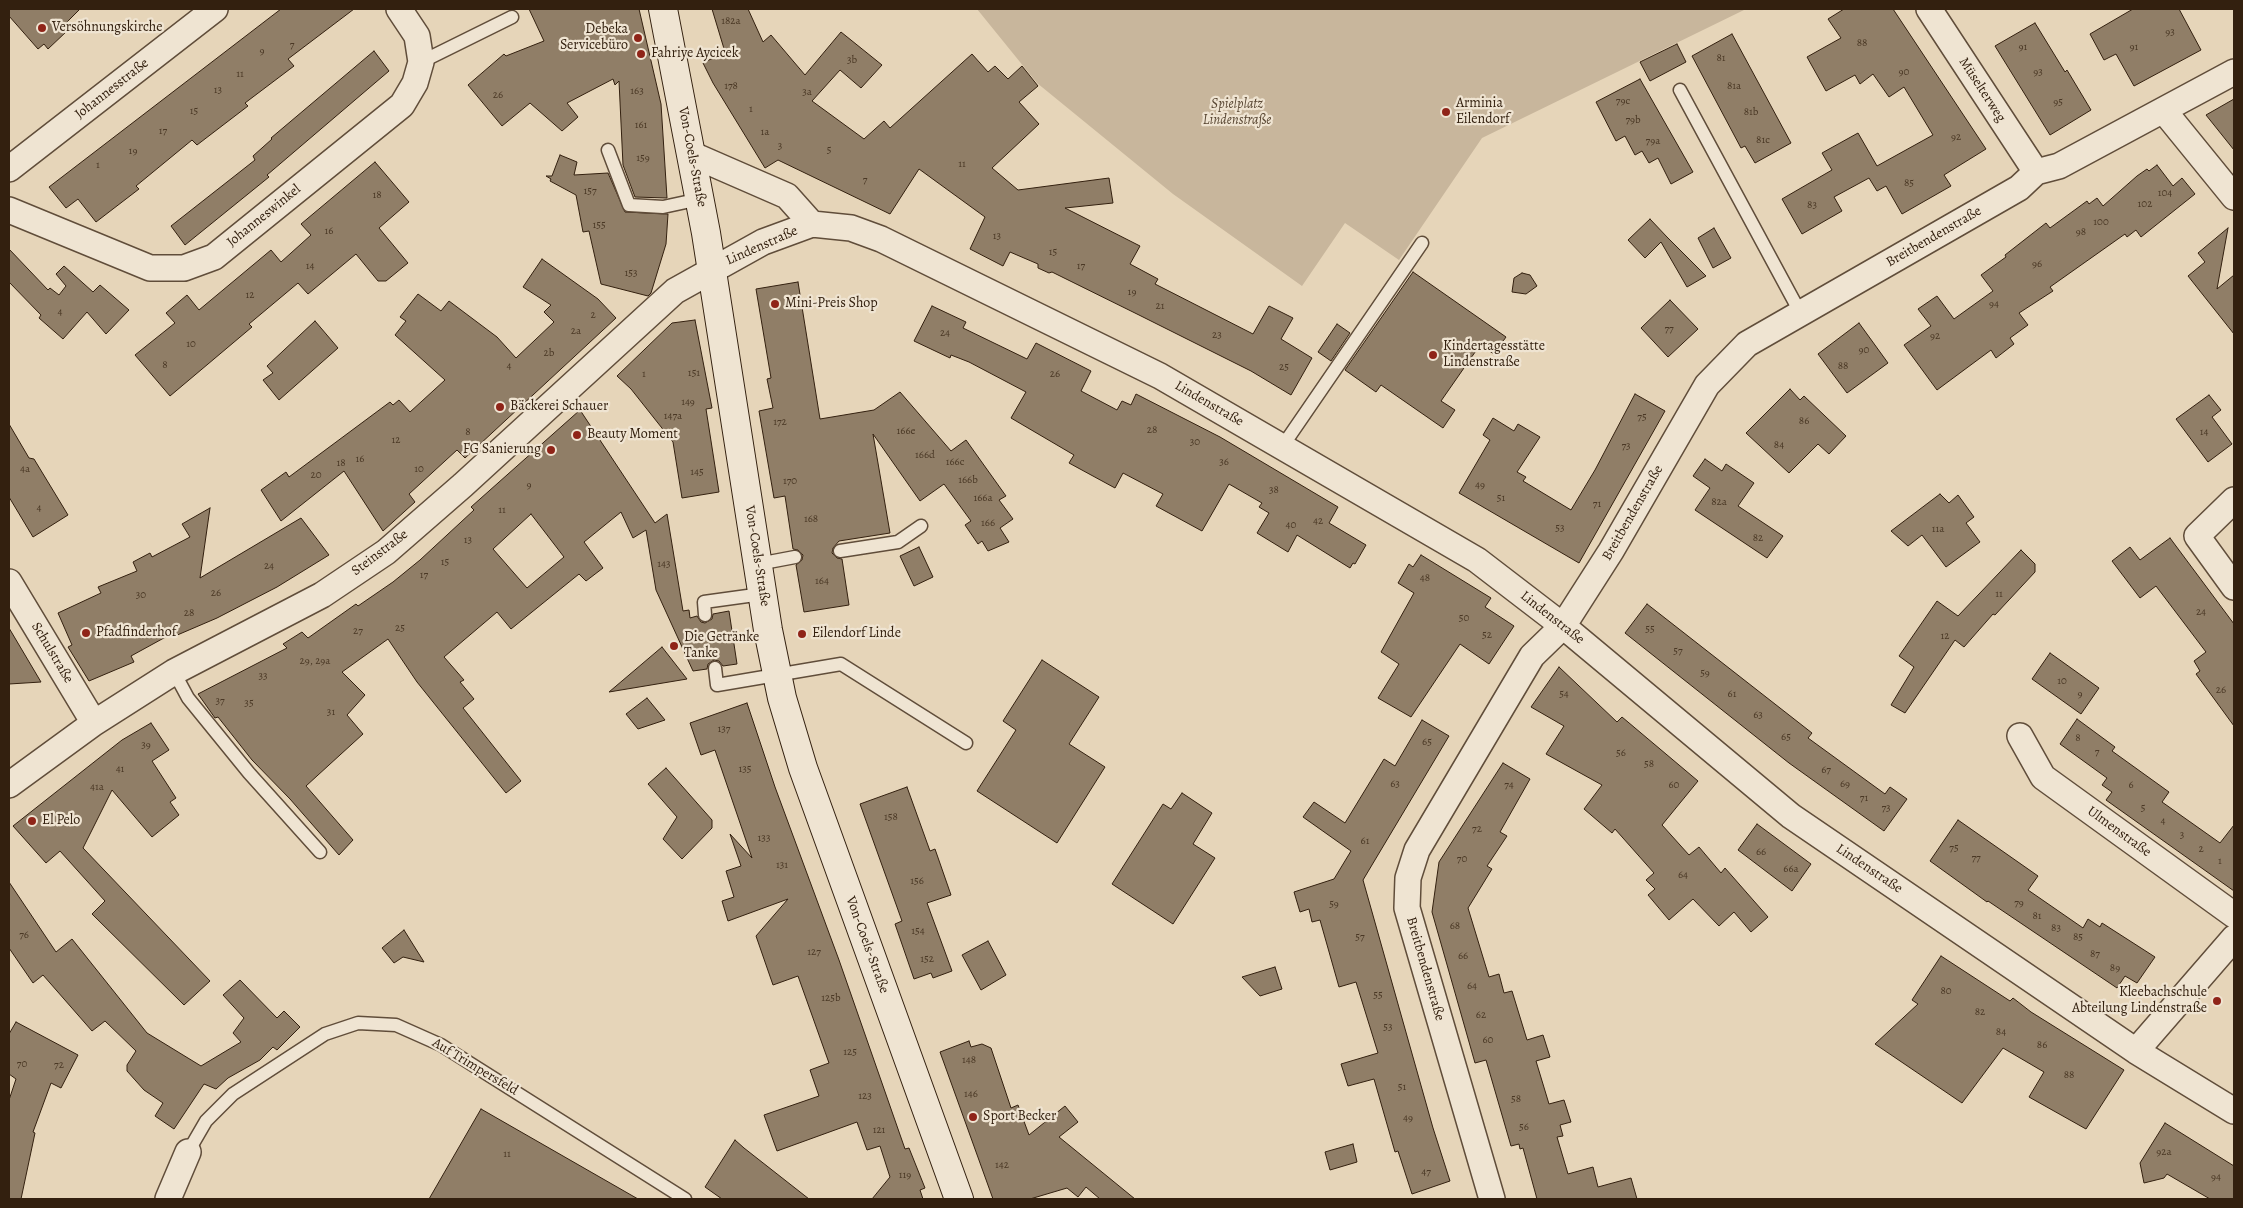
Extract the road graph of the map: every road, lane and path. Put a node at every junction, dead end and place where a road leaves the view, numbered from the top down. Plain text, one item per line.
1 (215, 9) edge
2 (399, 9) edge
3 (663, 9) edge
4 (1929, 9) edge
5 (512, 17) dead end
6 (421, 62) junction
7 (2234, 72) edge
8 (1680, 90) dead end
9 (2164, 111) junction
10 (608, 150) dead end
11 (693, 155) junction
12 (9, 169) edge
13 (2036, 172) junction
14 (2234, 197) edge
15 (700, 199) junction
16 (9, 210) edge
17 (812, 224) junction
18 (1422, 243) dead end
19 (712, 269) junction
20 (1801, 314) junction
21 (1282, 447) junction
22 (2234, 500) edge
23 (921, 526) dead end
24 (840, 551) dead end
25 (795, 558) dead end
26 (758, 564) junction
27 (9, 582) edge
28 (2234, 587) edge
29 (762, 594) junction
30 (706, 615) dead end
31 (1563, 626) junction
32 (714, 668) dead end
33 (174, 672) junction
34 (777, 676) junction
35 (94, 724) junction
36 (2020, 736) dead end
37 (966, 743) dead end
38 (13, 773) edge
39 (320, 852) dead end
40 (2234, 915) edge
41 (2234, 938) edge
42 (2136, 1051) junction
43 (2234, 1110) edge
44 (188, 1152) joint
45 (168, 1199) edge
46 (685, 1199) edge
47 (959, 1199) edge
48 (1492, 1199) edge

1 - 12 street, Johannesstraße
2 - 6 street, Johanneswinkel
3 - 11 main road, Von-Coels-Straße
4 - 13 street, Müselterweg
5 - 6 lane
6 - 16 street, Johanneswinkel
7 - 9 street, Breitbendenstraße
8 - 20 lane
9 - 13 street, Breitbendenstraße
9 - 14 street
10 - 15 lane
11 - 15 main road, Von-Coels-Straße
11 - 17 street, Lindenstraße
13 - 20 street, Breitbendenstraße
15 - 19 main road, Von-Coels-Straße
17 - 19 street, Lindenstraße
17 - 21 street, Lindenstraße
18 - 21 lane
19 - 26 main road, Von-Coels-Straße
19 - 33 street, Steinstraße
20 - 31 street, Breitbendenstraße
21 - 31 street, Lindenstraße
22 - 28 street
23 - 24 lane
25 - 26 lane
26 - 29 main road, Von-Coels-Straße
27 - 35 street, Schulstraße
29 - 30 lane
29 - 34 main road, Von-Coels-Straße
31 - 42 street, Lindenstraße
31 - 48 street, Breitbendenstraße
32 - 34 lane
33 - 35 street, Steinstraße
33 - 39 lane
34 - 37 lane
34 - 47 main road, Von-Coels-Straße
35 - 38 street, Steinstraße
36 - 40 street, Ulmenstraße
41 - 42 street
42 - 43 street, Lindenstraße
44 - 45 street, Auf Trimpersfeld
44 - 46 lane, Auf Trimpersfeld

